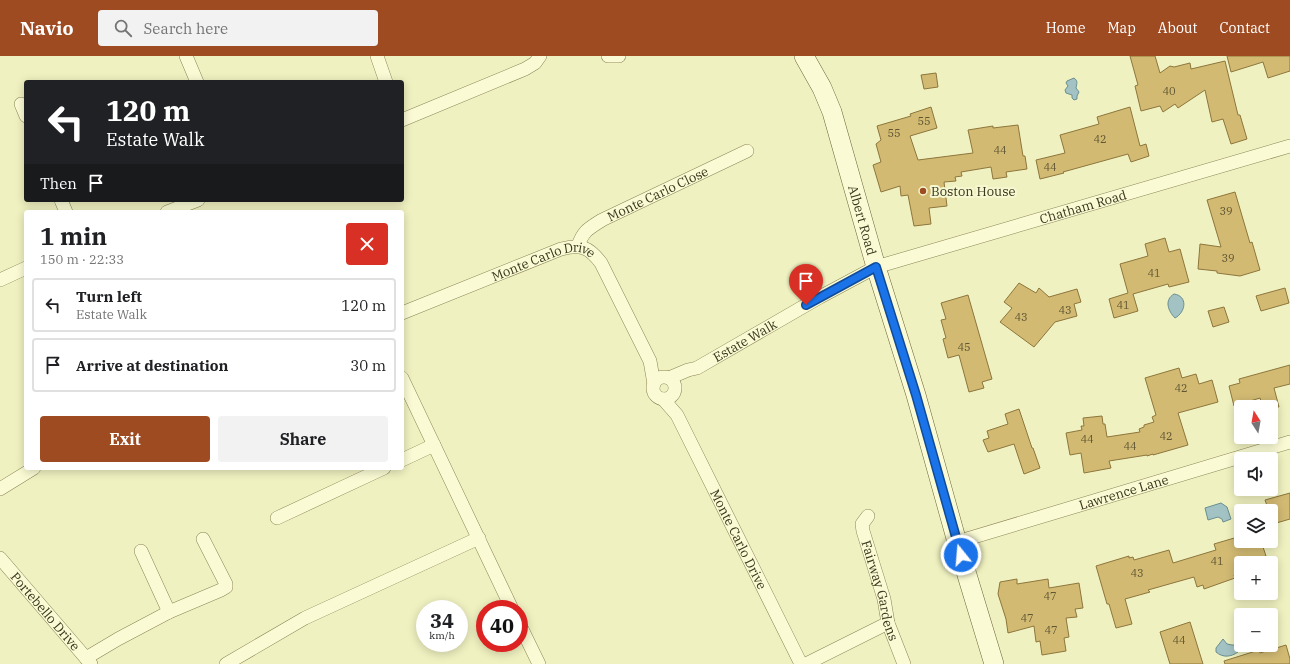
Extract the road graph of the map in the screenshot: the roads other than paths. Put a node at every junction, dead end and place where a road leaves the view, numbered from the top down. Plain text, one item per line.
1 (186, 56) edge
2 (377, 56) edge
3 (540, 56) edge
4 (608, 56) edge
5 (619, 56) edge
6 (804, 56) edge
7 (196, 80) edge
8 (385, 80) edge
9 (21, 104) dead end
10 (24, 111) edge
11 (404, 119) edge
12 (1290, 146) edge
13 (748, 151) dead end
14 (193, 202) edge
15 (172, 210) edge
16 (578, 246) junction
17 (876, 267) junction
18 (24, 269) edge
19 (0, 280) edge
20 (404, 312) edge
21 (650, 361) junction
22 (697, 368) junction
23 (668, 377) junction
24 (404, 382) edge
25 (654, 384) junction
26 (675, 391) junction
27 (663, 399) junction
28 (677, 415) junction
29 (1290, 442) edge
30 (434, 445) junction
31 (404, 459) edge
32 (31, 470) edge
33 (380, 470) edge
34 (0, 489) edge
35 (868, 516) dead end
36 (277, 518) dead end
37 (479, 538) junction
38 (203, 539) dead end
39 (957, 542) junction
40 (141, 551) dead end
41 (0, 558) edge
42 (508, 600) edge
43 (169, 612) junction
44 (888, 623) junction
45 (528, 641) edge
46 (89, 661) edge
47 (226, 664) edge
48 (539, 664) edge
49 (801, 664) edge
50 (806, 664) edge
51 (904, 664) edge
52 (994, 664) edge

1 - 7 street
2 - 8 street
3 - 11 street
4 - 5 street
6 - 17 street, Albert Road
9 - 10 street
12 - 17 street, Chatham Road
13 - 16 street, Monte Carlo Close
14 - 15 street
16 - 20 street, Monte Carlo Drive
16 - 21 street, Monte Carlo Drive
17 - 22 street, Estate Walk
17 - 39 street, Albert Road
18 - 19 street
21 - 23 street, Monte Carlo Drive
21 - 25 street, Monte Carlo Drive
22 - 23 street, Estate Walk
22 - 26 street, Estate Walk
23 - 25 street
23 - 26 street
24 - 30 street
25 - 27 street
26 - 27 street
26 - 28 street, Monte Carlo Drive
27 - 28 street, Monte Carlo Drive
28 - 49 street, Monte Carlo Drive
29 - 39 street, Lawrence Lane
30 - 31 street
30 - 37 street
32 - 34 street
33 - 36 street
35 - 44 street, Fairway Gardens
37 - 42 street
37 - 47 street
38 - 43 street
39 - 52 street, Albert Road
40 - 43 street
41 - 46 street, Portebello Drive
43 - 46 street
44 - 50 street
44 - 51 street, Fairway Gardens
45 - 48 street

